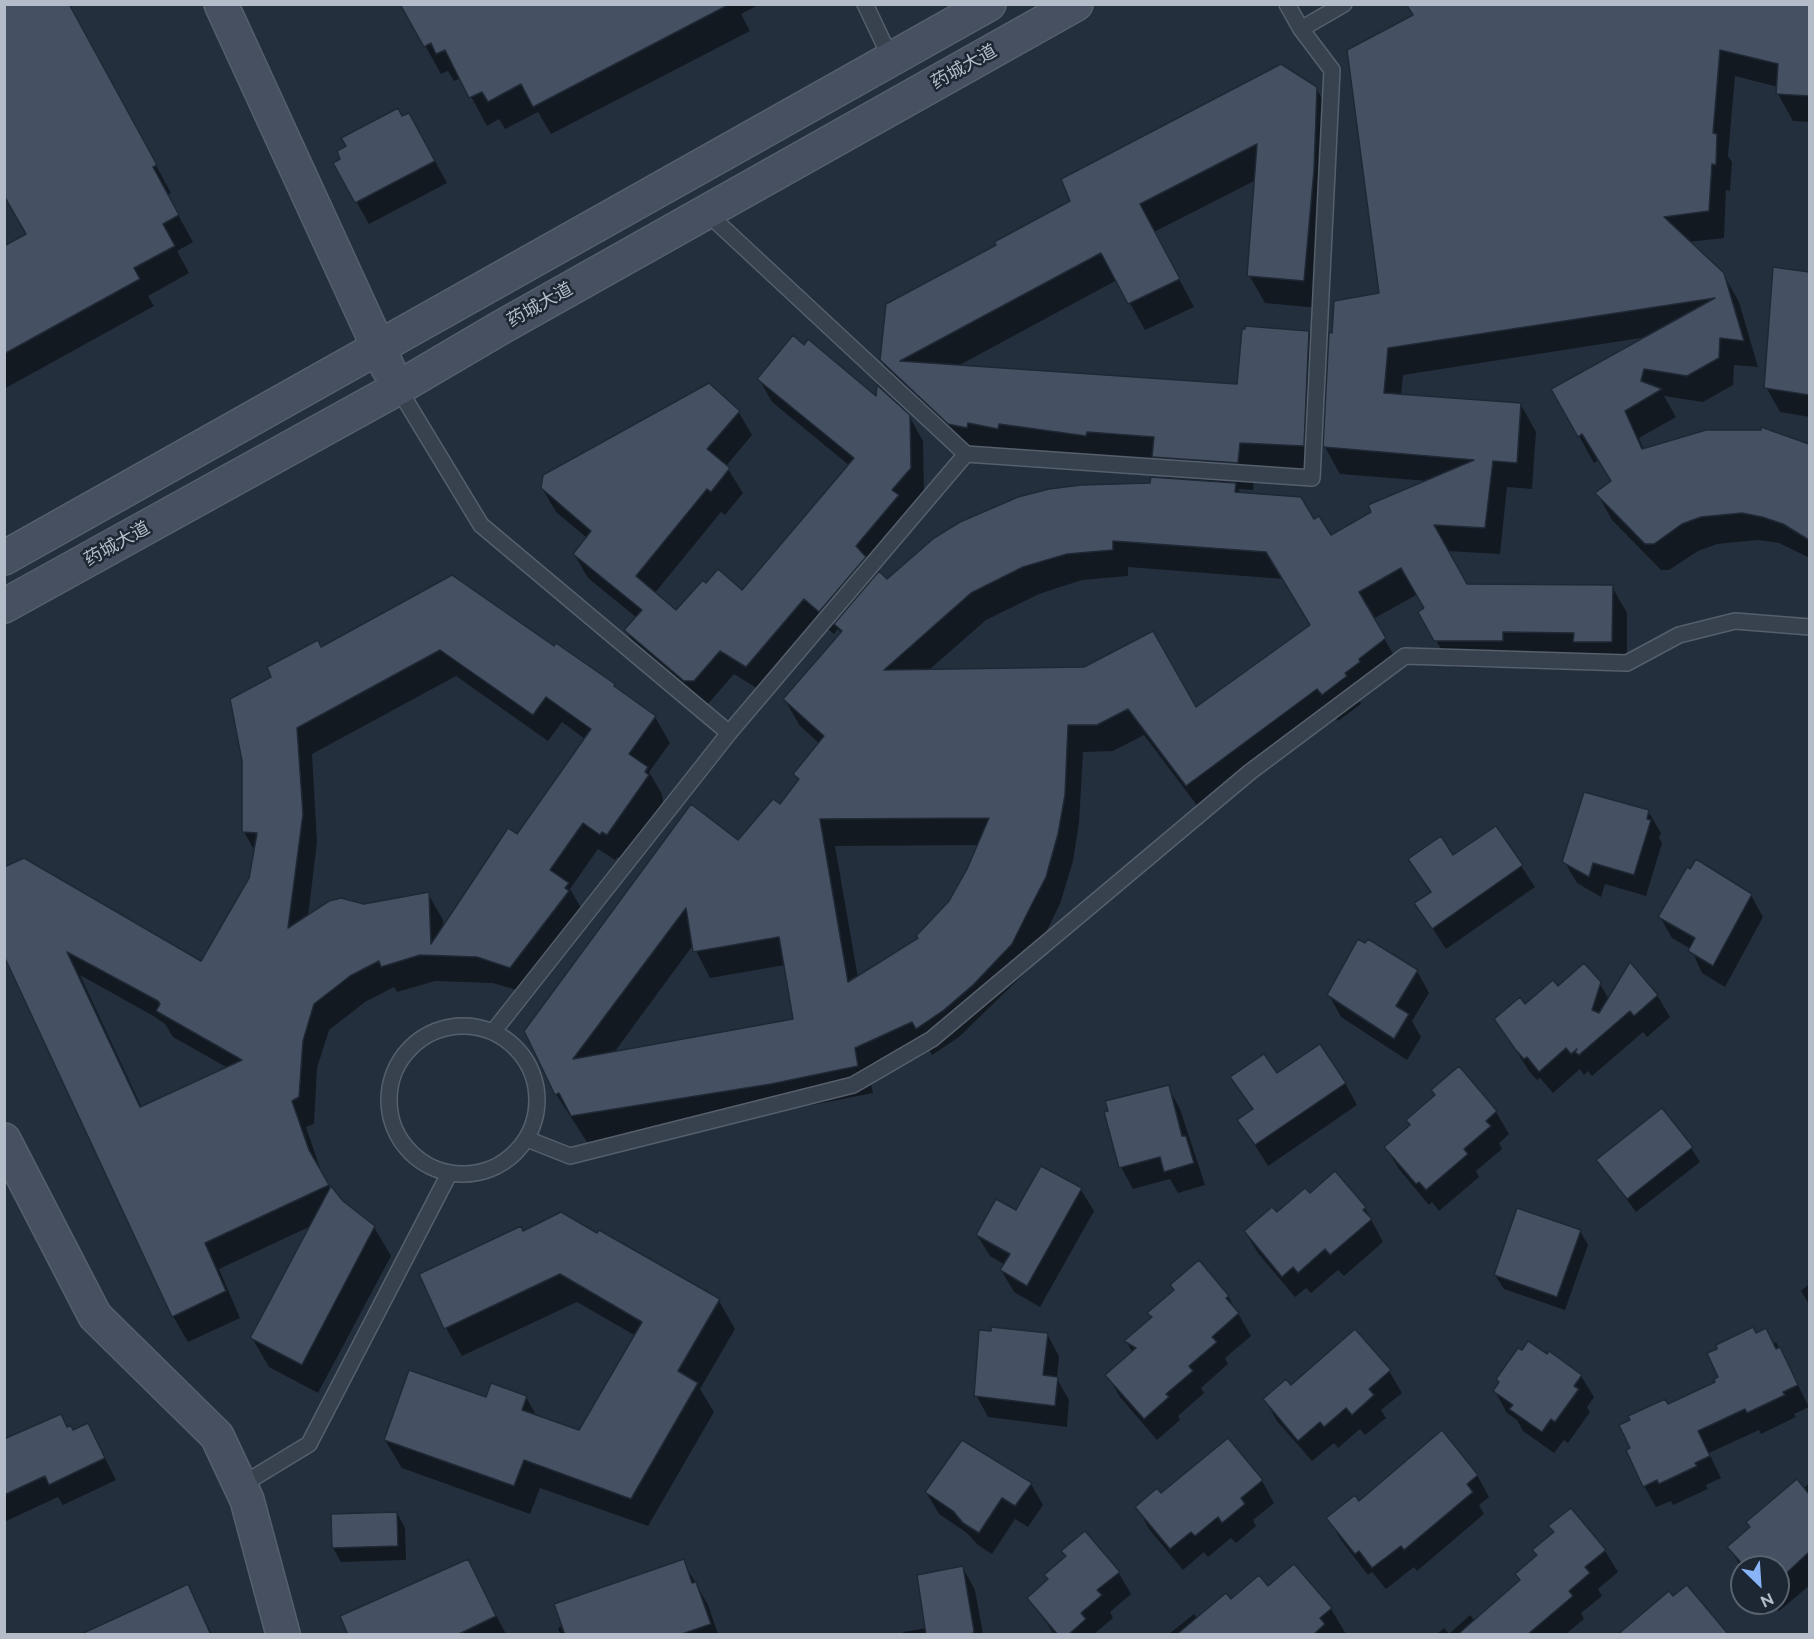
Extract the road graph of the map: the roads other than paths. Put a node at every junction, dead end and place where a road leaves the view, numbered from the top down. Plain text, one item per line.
1 (221, 4) edge
2 (865, 4) edge
3 (989, 4) edge
4 (1076, 4) edge
5 (1287, 4) edge
6 (1344, 4) edge
7 (1301, 29) junction
8 (892, 61) junction
9 (706, 212) junction
10 (379, 348) junction
11 (398, 388) junction
12 (966, 454) junction
13 (4, 558) edge
14 (4, 606) edge
15 (1809, 627) edge
16 (729, 733) junction
17 (494, 1032) junction
18 (527, 1139) junction
19 (4, 1140) edge
20 (449, 1174) junction
21 (240, 1486) junction
22 (283, 1635) edge

1 - 10 main road
2 - 8 lane
3 - 8 main road
4 - 9 main road, 药城大道
5 - 7 lane
6 - 7 lane
7 - 12 lane
8 - 10 main road
9 - 11 main road, 药城大道
9 - 12 lane
10 - 11 main road
10 - 13 main road
11 - 14 main road, 药城大道
11 - 16 lane
12 - 16 lane
15 - 18 lane
16 - 17 lane
17 - 18 lane
17 - 20 lane
18 - 20 lane
19 - 21 main road
20 - 21 lane
21 - 22 main road

